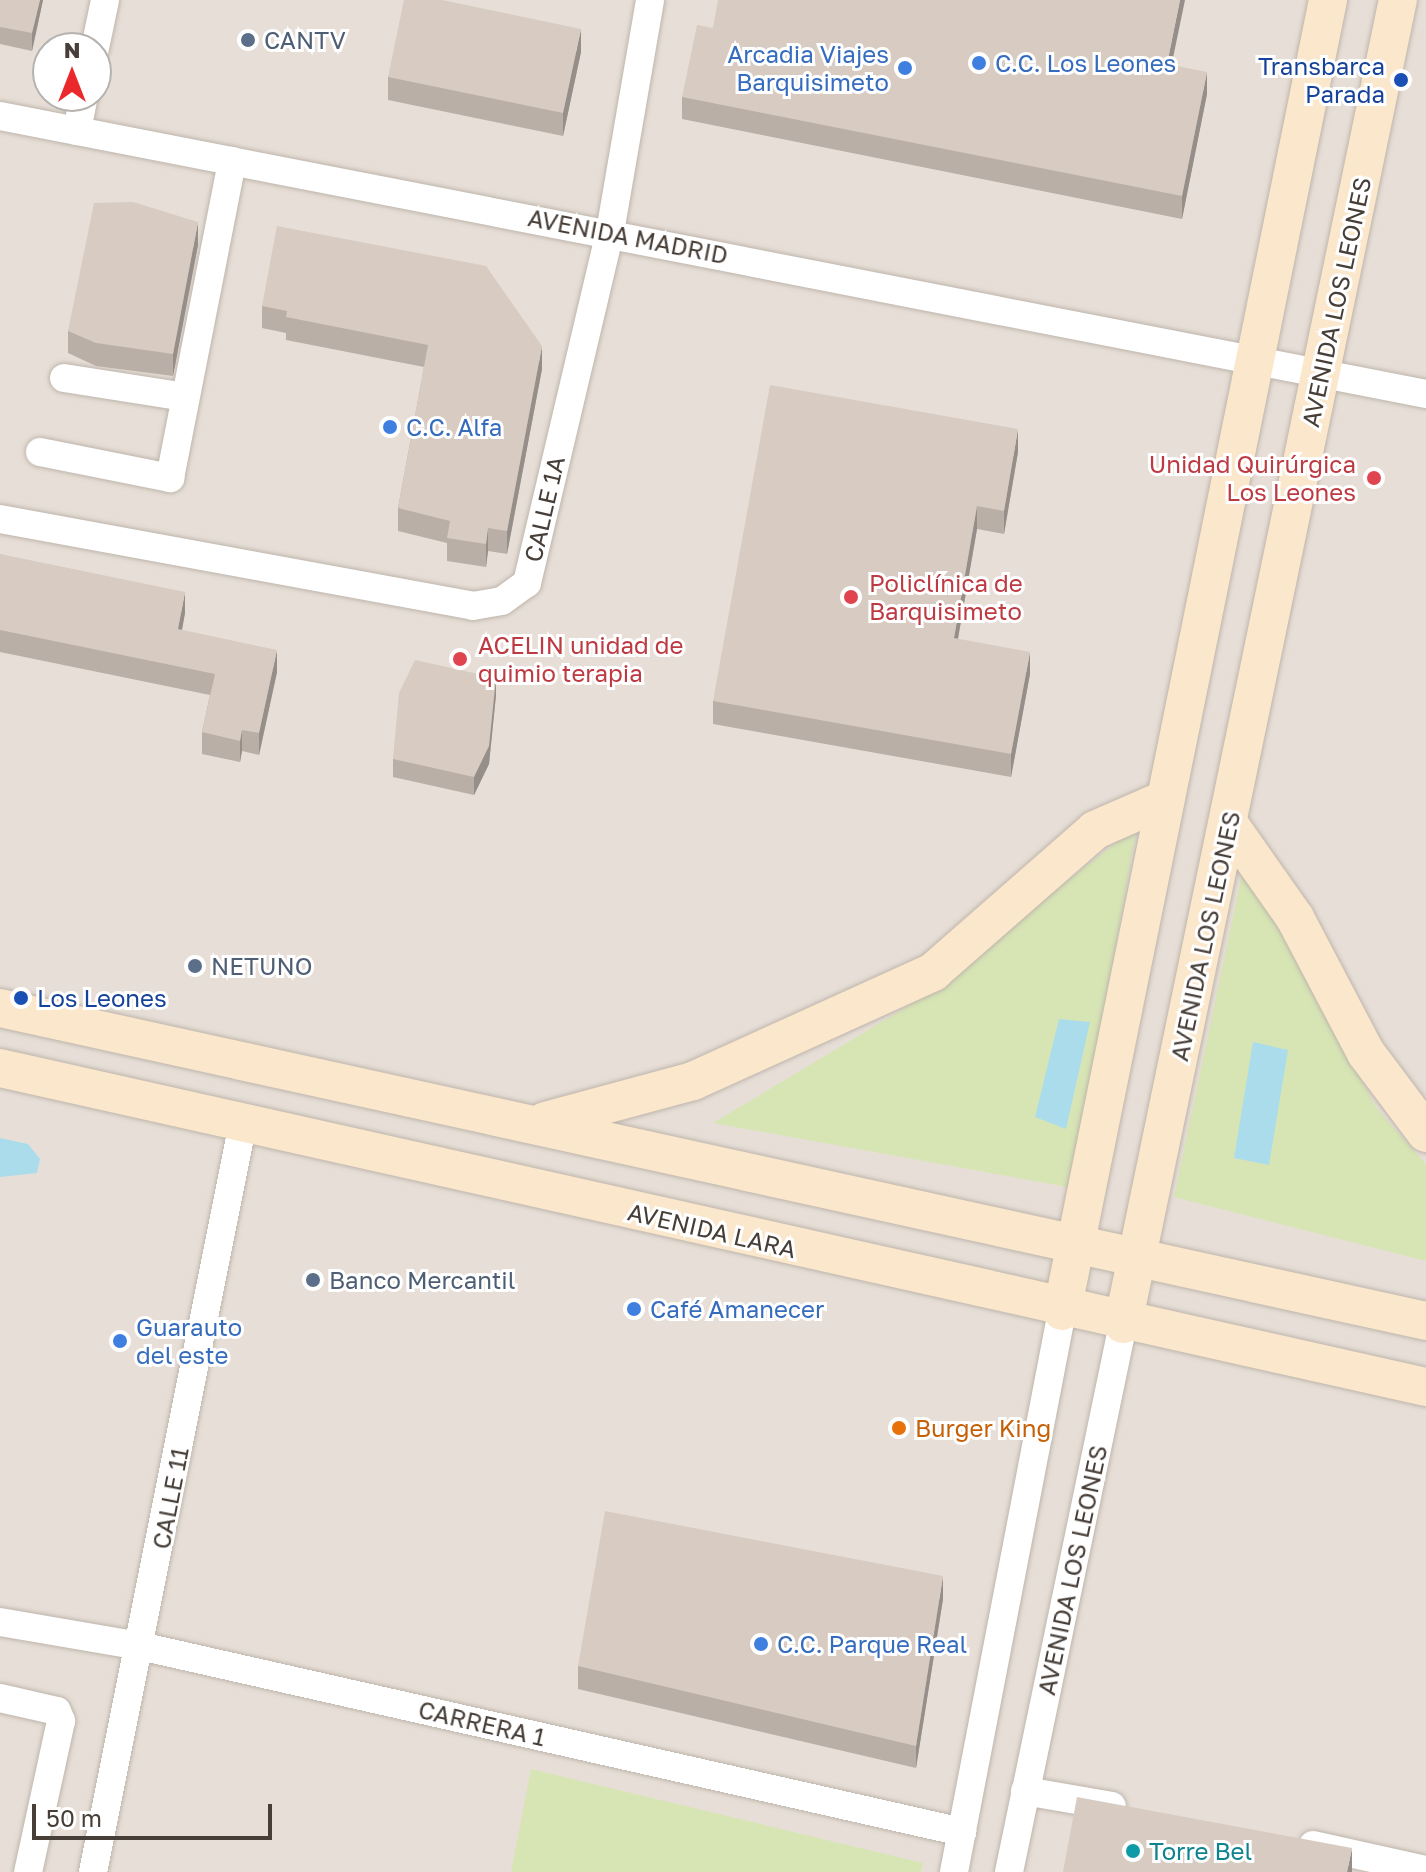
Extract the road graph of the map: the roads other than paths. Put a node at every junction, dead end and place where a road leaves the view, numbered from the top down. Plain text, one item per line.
1 (105, 0) edge
2 (650, 0) edge
3 (1328, 0) edge
4 (1398, 0) edge
5 (98, 32) edge
6 (81, 112) edge
7 (0, 116) edge
8 (77, 131) junction
9 (232, 161) junction
10 (610, 232) junction
11 (1256, 359) junction
12 (1322, 375) junction
13 (64, 378) dead end
14 (1426, 394) edge
15 (185, 397) junction
16 (40, 452) dead end
17 (0, 519) edge
18 (1161, 801) junction
19 (1229, 824) junction
20 (0, 1008) edge
21 (0, 1068) edge
22 (541, 1122) junction
23 (243, 1123) junction
24 (1426, 1133) edge
25 (1078, 1242) junction
26 (1138, 1255) junction
27 (1062, 1311) junction
28 (1426, 1321) edge
29 (1123, 1324) junction
30 (1426, 1387) edge
31 (0, 1622) edge
32 (140, 1646) junction
33 (0, 1698) edge
34 (1025, 1791) junction
35 (1142, 1811) edge
36 (962, 1832) junction
37 (1290, 1840) edge
38 (1426, 1870) edge
39 (28, 1872) edge
40 (93, 1872) edge
41 (954, 1872) edge
42 (1009, 1872) edge

1 - 5 street
2 - 10 street, CALLE 1A
3 - 11 street
4 - 12 street, AVENIDA LOS LEONES
6 - 8 street
7 - 8 street, AVENIDA MADRID
8 - 9 street, AVENIDA MADRID
9 - 10 street, AVENIDA MADRID
9 - 15 street
10 - 11 street, AVENIDA MADRID
10 - 17 street, CALLE 1A
11 - 12 street, AVENIDA MADRID
11 - 18 street
12 - 14 street, AVENIDA MADRID
12 - 19 street, AVENIDA LOS LEONES
13 - 15 street
15 - 16 street
18 - 22 street
18 - 25 street
19 - 24 street
19 - 26 street, AVENIDA LOS LEONES
20 - 22 street
21 - 23 street, AVENIDA LARA
22 - 25 street
23 - 27 street, AVENIDA LARA
23 - 32 street, CALLE 11
25 - 26 street
25 - 27 street
26 - 28 street
26 - 29 street, AVENIDA LOS LEONES
27 - 29 street, AVENIDA LARA
27 - 36 street
29 - 30 street, AVENIDA LARA
29 - 34 street, AVENIDA LOS LEONES
31 - 32 street, CARRERA 1
32 - 36 street, CARRERA 1
32 - 40 street, CALLE 11
33 - 39 street
34 - 35 street
34 - 42 street, AVENIDA LOS LEONES
36 - 41 street
37 - 38 street

